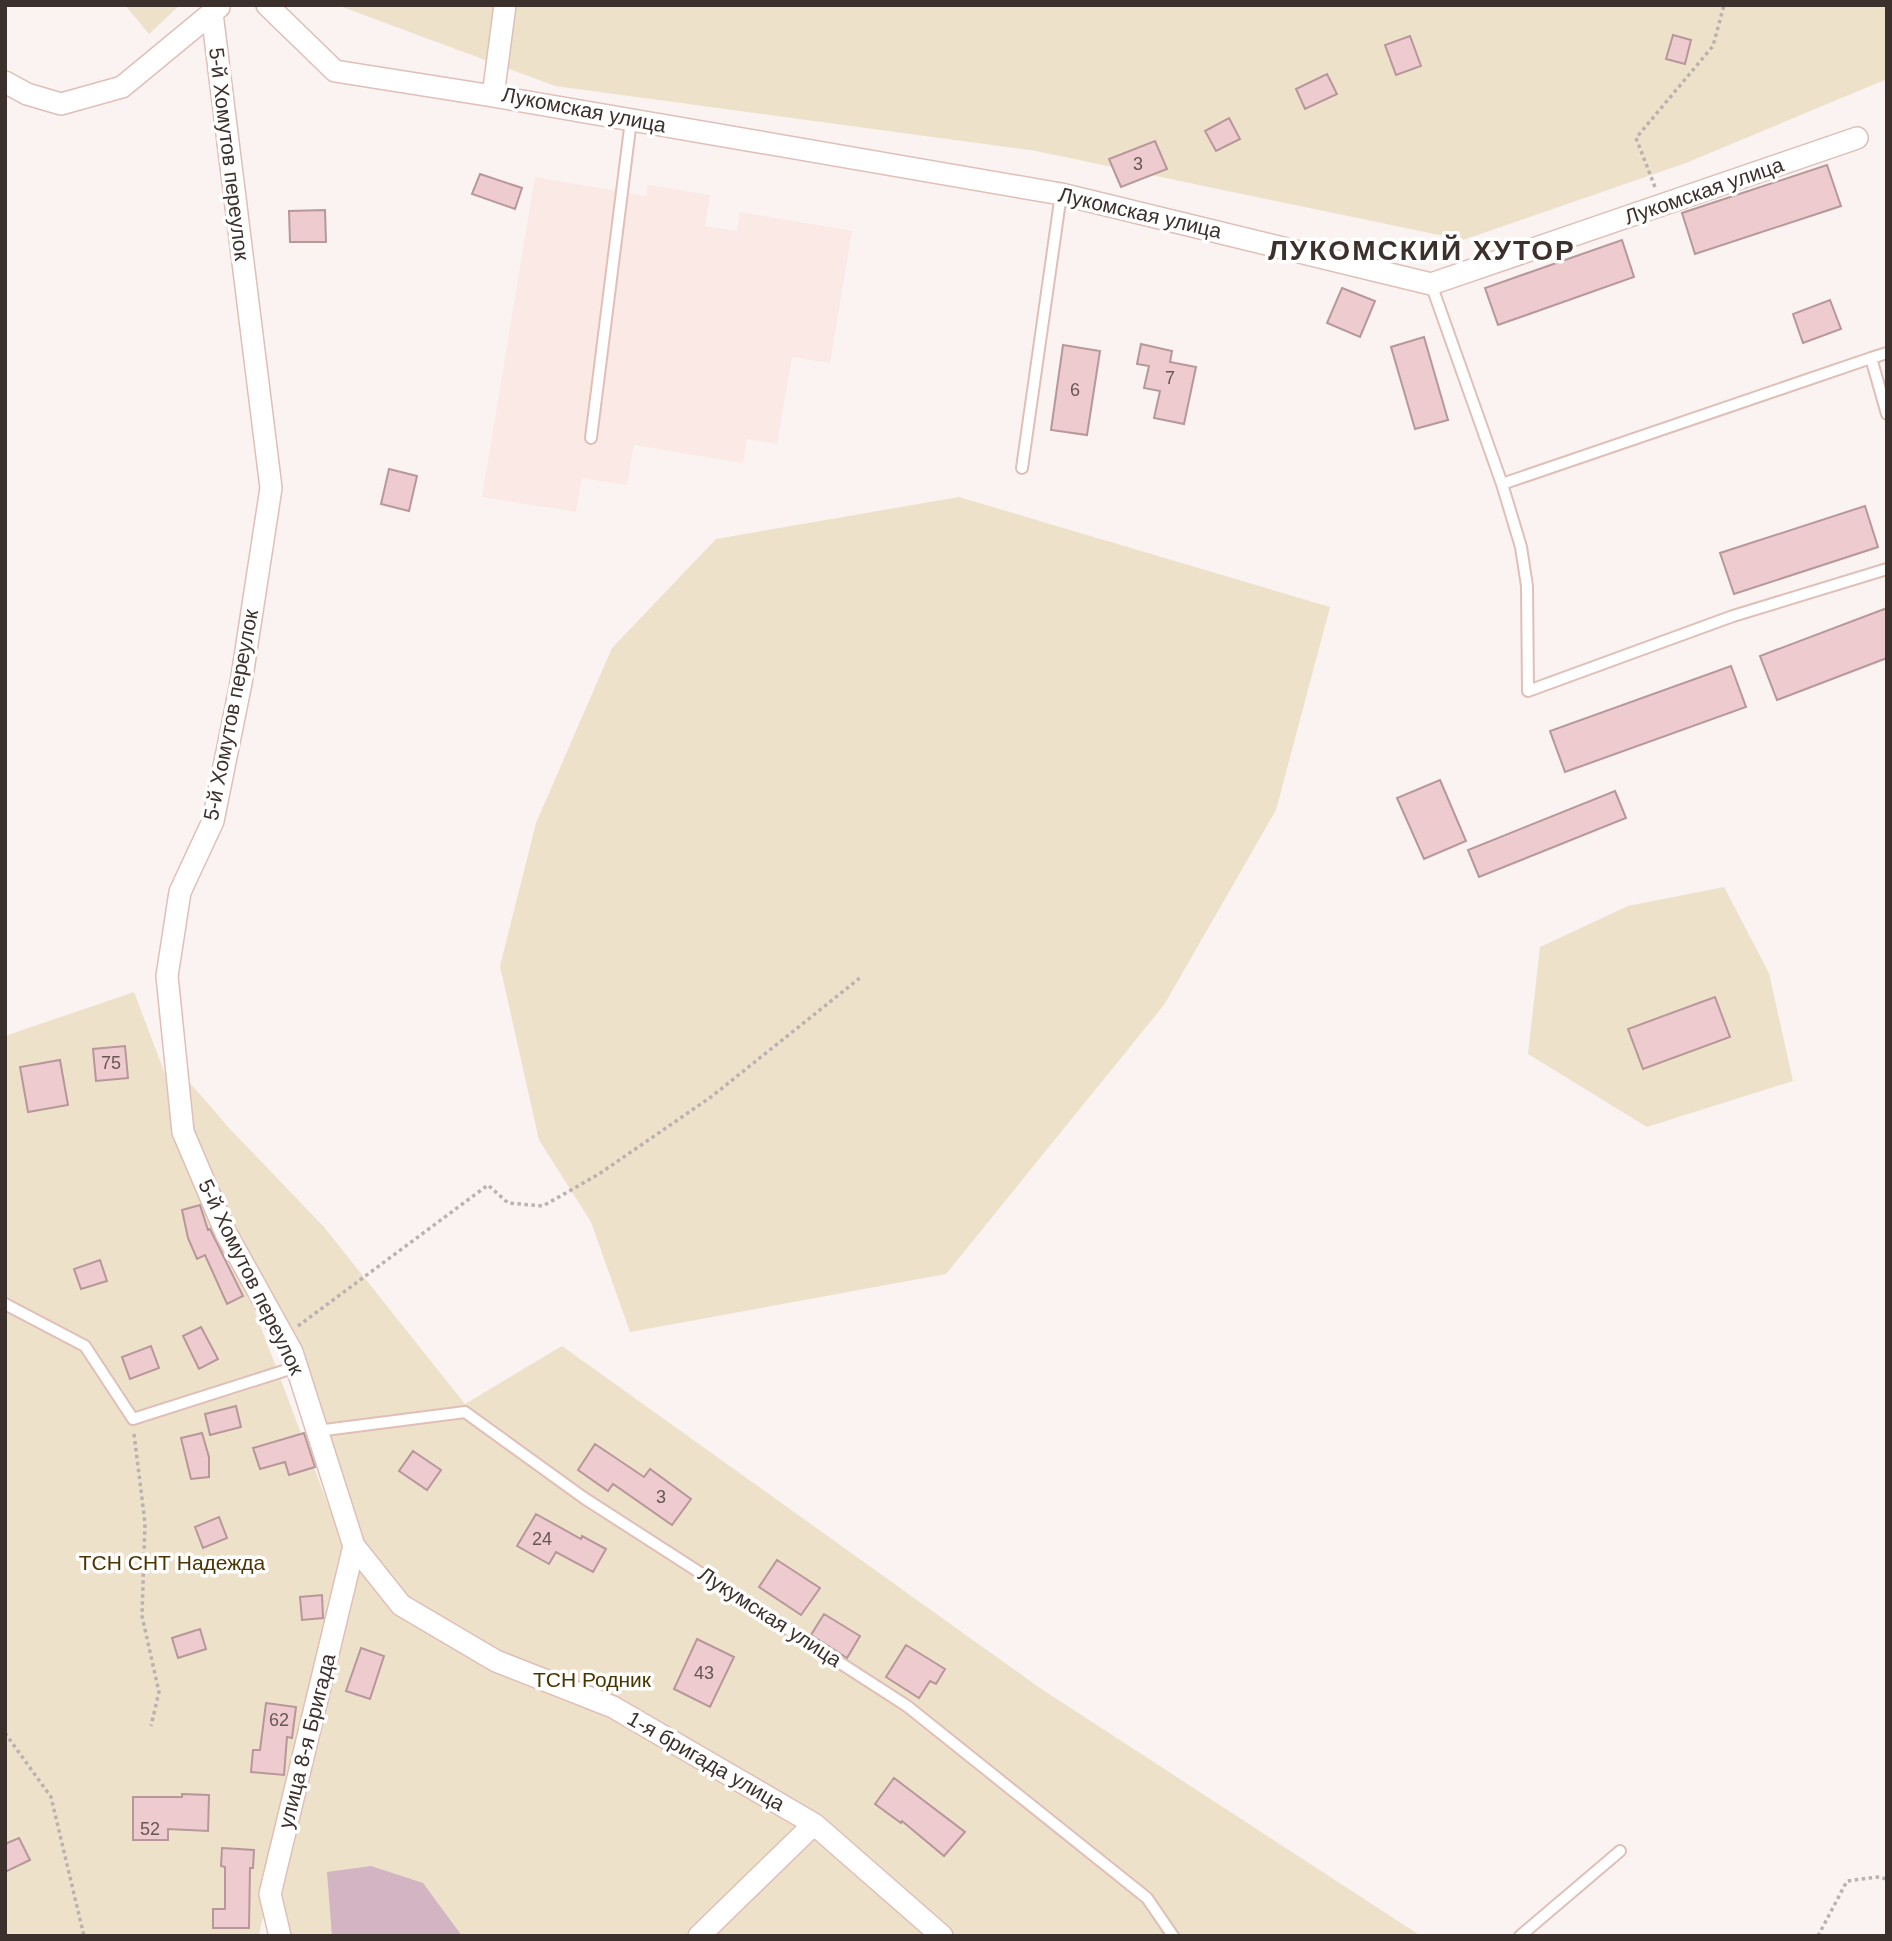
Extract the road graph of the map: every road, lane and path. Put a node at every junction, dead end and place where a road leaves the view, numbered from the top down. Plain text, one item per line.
1 (267, 5) edge
2 (505, 5) edge
3 (1724, 5) edge
4 (216, 9) edge
5 (5, 82) edge
6 (493, 96) junction
7 (631, 120) junction
8 (1857, 138) dead end
9 (1061, 194) junction
10 (1662, 205) junction
11 (1431, 284) junction
12 (1887, 353) edge
13 (1871, 358) junction
14 (1887, 414) edge
15 (591, 438) dead end
16 (1022, 468) dead end
17 (1503, 484) junction
18 (1887, 569) edge
19 (861, 977) dead end
20 (5, 1304) edge
21 (283, 1337) junction
22 (296, 1367) junction
23 (133, 1419) junction
24 (317, 1432) junction
25 (354, 1546) junction
26 (151, 1726) dead end
27 (5, 1733) edge
28 (814, 1824) junction
29 (1620, 1851) dead end
30 (1887, 1879) edge
31 (84, 1936) edge
32 (280, 1936) edge
33 (699, 1936) edge
34 (942, 1936) edge
35 (1173, 1936) edge
36 (1520, 1936) edge
37 (1818, 1936) edge

1 - 6 street
2 - 6 street, Лукомская улица
3 - 10 path
4 - 5 street
4 - 21 street, 5-й Хомутов переулок
6 - 7 street, Лукомская улица
7 - 9 street, Лукомская улица
7 - 15 lane
8 - 10 street, Лукомская улица
9 - 11 street, Лукомская улица
9 - 16 lane
10 - 11 street, Лукомская улица
11 - 17 lane
12 - 13 lane
13 - 14 lane
13 - 17 lane
17 - 18 lane
19 - 21 path
20 - 23 lane
21 - 22 street, 5-й Хомутов переулок
22 - 23 lane
22 - 24 street, 5-й Хомутов переулок
23 - 26 path
24 - 25 street, 5-й Хомутов переулок
24 - 35 lane, Лукумская улица
25 - 28 street, 1-я бригада улица
25 - 32 street, улица 8-я Бригада
27 - 31 path
28 - 33 street
28 - 34 street, 1-я бригада улица
29 - 36 lane
30 - 37 path

